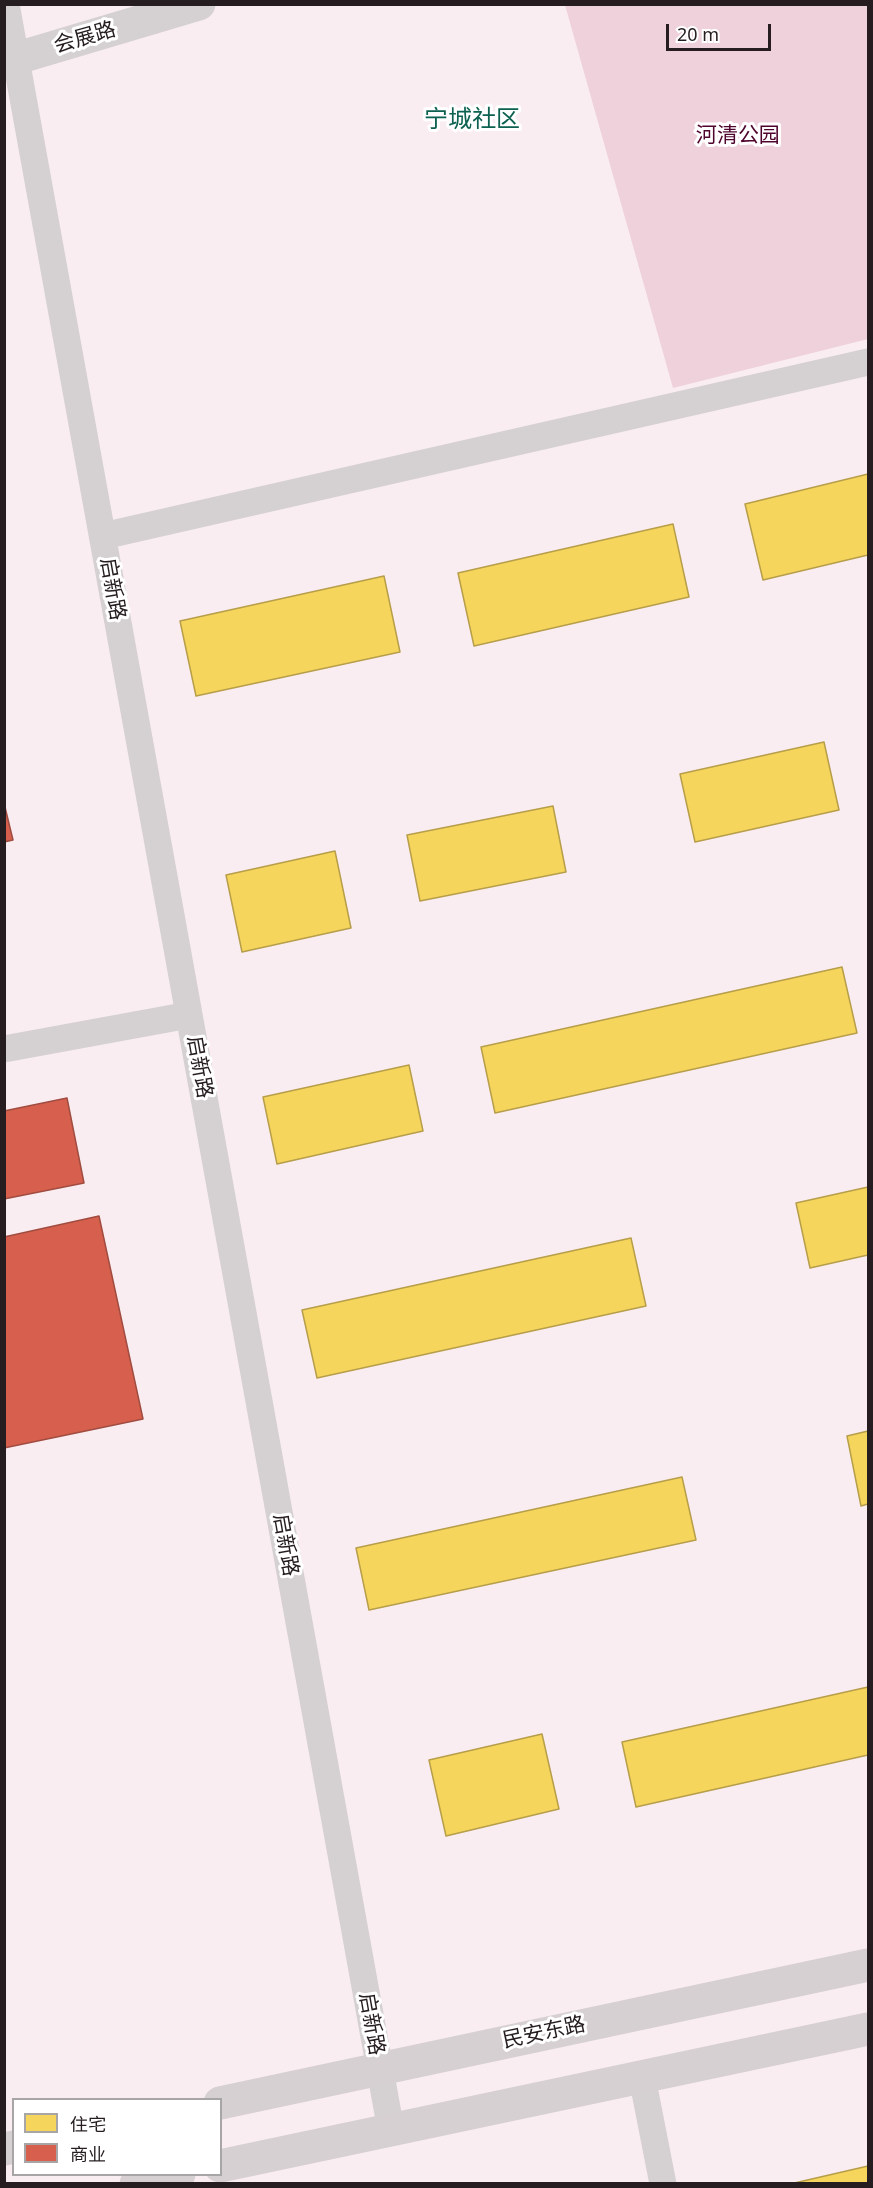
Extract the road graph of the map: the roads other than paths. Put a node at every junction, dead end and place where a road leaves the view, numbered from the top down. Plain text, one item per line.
1 (6, 4) edge
2 (199, 4) edge
3 (10, 60) edge
4 (868, 362) edge
5 (103, 536) junction
6 (189, 1015) junction
7 (4, 1049) edge
8 (868, 1965) edge
9 (868, 2029) edge
10 (379, 2069) junction
11 (642, 2076) junction
12 (222, 2103) edge
13 (391, 2130) junction
14 (222, 2166) edge
15 (174, 2176) edge
16 (136, 2184) edge
17 (663, 2184) edge

1 - 3 street, 启新路
2 - 3 street, 会展路
3 - 5 street, 启新路
4 - 5 street
5 - 6 street, 启新路
6 - 7 street
6 - 10 street, 启新路
8 - 10 main road, 民安东路
9 - 11 main road
10 - 12 main road, 民安东路
10 - 13 street, 启新路
11 - 13 main road
11 - 17 street
13 - 14 main road
15 - 16 main road

